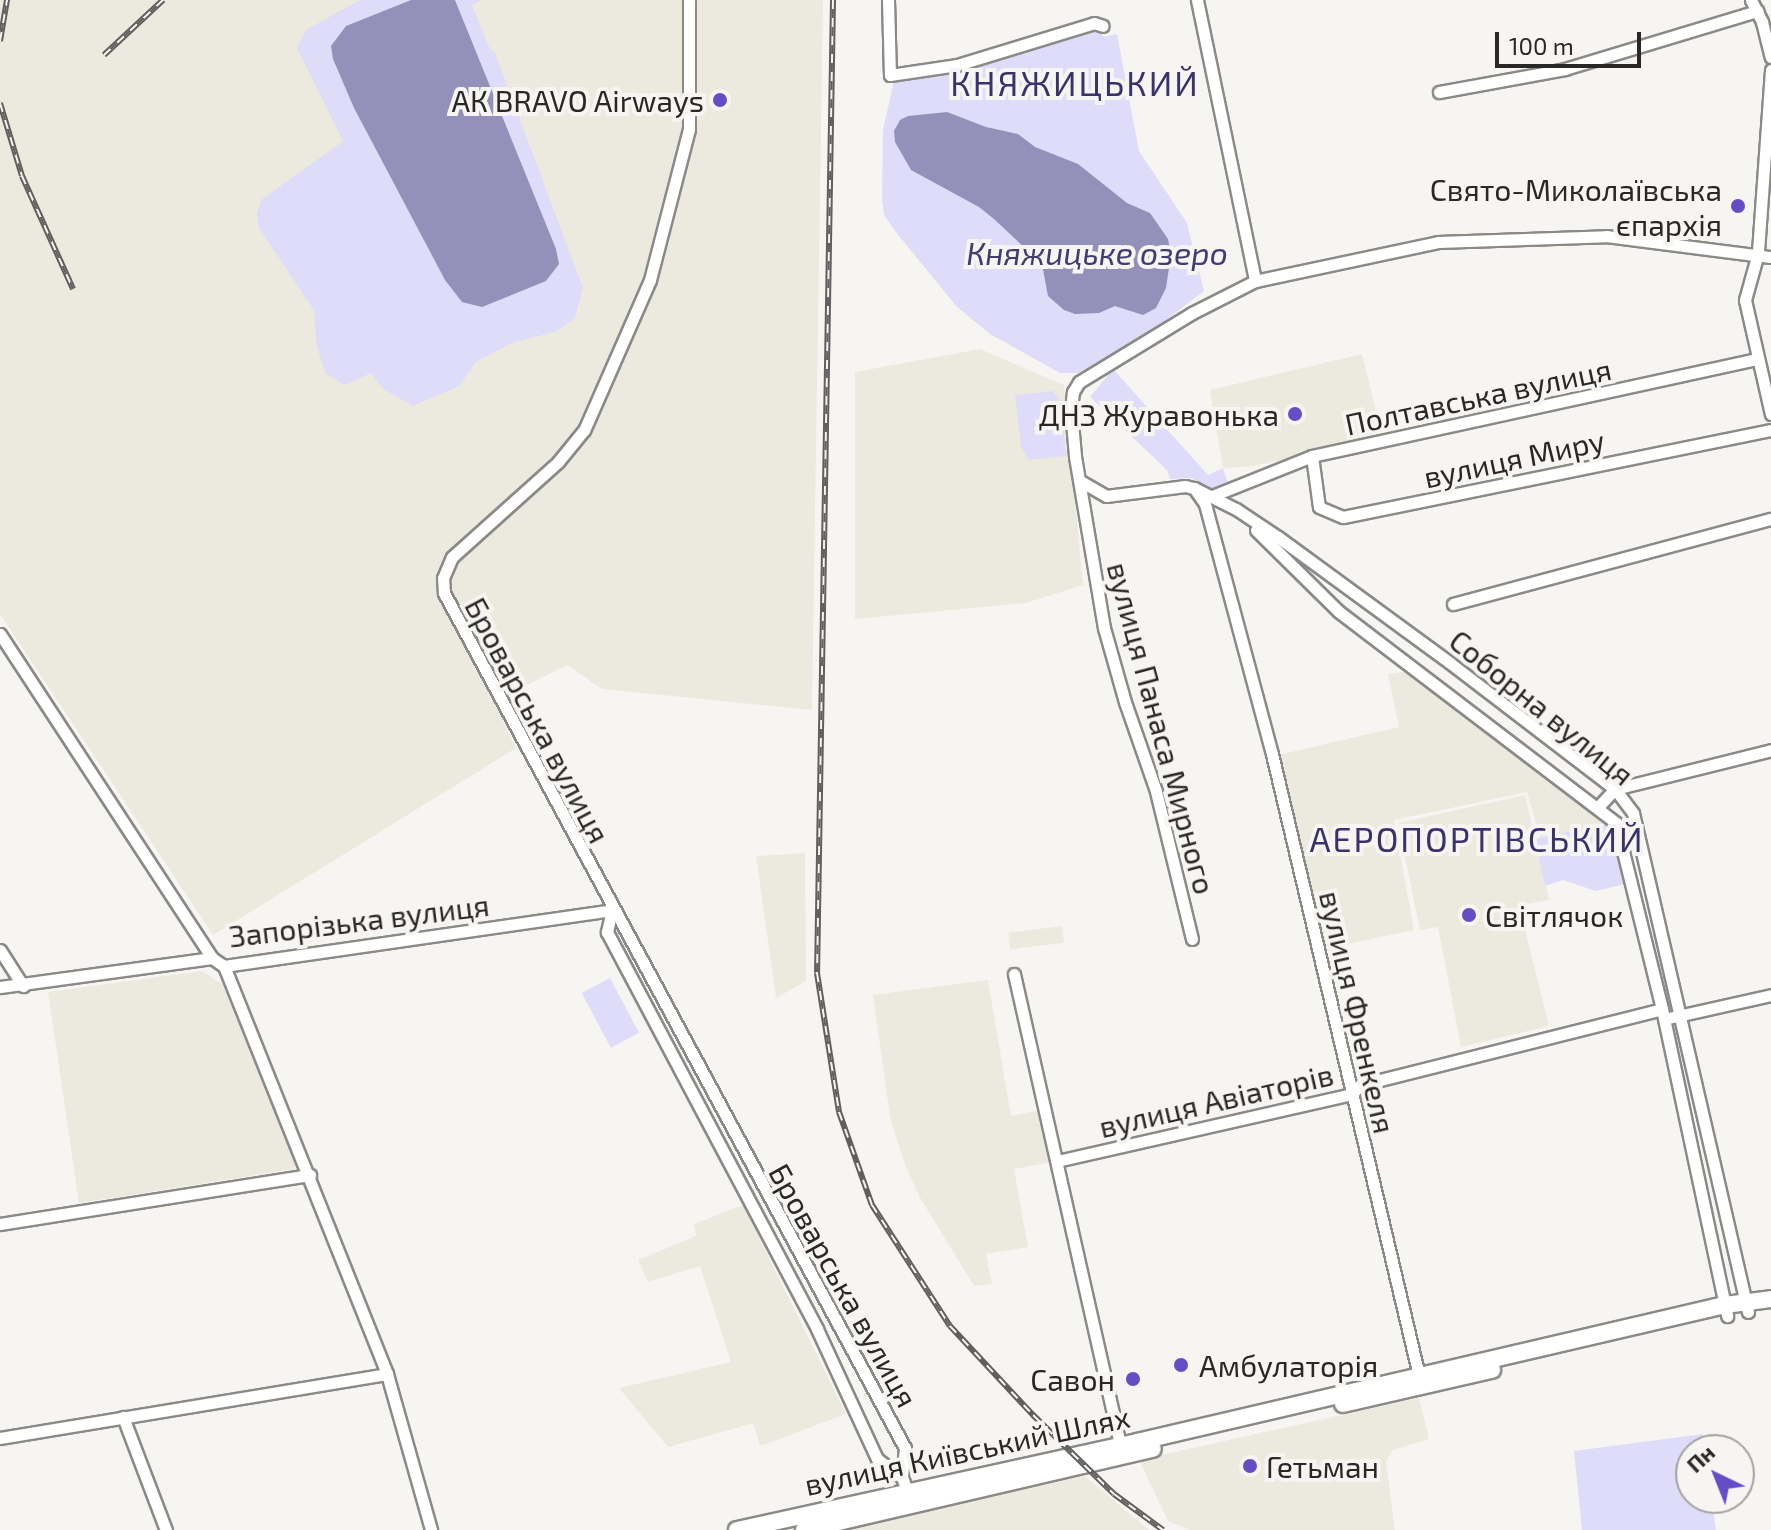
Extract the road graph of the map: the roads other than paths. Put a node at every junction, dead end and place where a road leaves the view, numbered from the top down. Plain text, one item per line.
1 (689, 0) edge
2 (888, 0) edge
3 (1197, 0) edge
4 (1760, 13) edge
5 (1103, 26) dead end
6 (1771, 57) edge
7 (1771, 70) edge
8 (1439, 92) dead end
9 (1768, 120) edge
10 (1758, 253) junction
11 (1771, 257) edge
12 (1255, 281) junction
13 (1758, 359) junction
14 (1771, 414) edge
15 (1771, 430) edge
16 (1312, 456) junction
17 (1082, 482) junction
18 (1194, 488) junction
19 (1212, 496) junction
20 (1236, 509) junction
21 (1771, 519) edge
22 (1453, 604) dead end
23 (0, 634) edge
24 (1771, 750) edge
25 (1615, 789) junction
26 (1598, 807) junction
27 (612, 910) junction
28 (1192, 939) dead end
29 (0, 950) edge
30 (212, 958) junction
31 (224, 966) junction
32 (1014, 974) dead end
33 (23, 986) junction
34 (0, 987) edge
35 (1771, 995) edge
36 (1663, 1014) junction
37 (1681, 1015) junction
38 (1352, 1094) junction
39 (1057, 1161) junction
40 (310, 1175) junction
41 (0, 1224) edge
42 (1771, 1299) edge
43 (1746, 1307) junction
44 (1771, 1309) edge
45 (1726, 1311) junction
46 (387, 1374) junction
47 (1420, 1380) junction
48 (123, 1417) junction
49 (0, 1438) edge
50 (1120, 1445) junction
51 (907, 1491) junction
52 (166, 1530) edge
53 (431, 1530) edge
54 (737, 1530) edge
55 (804, 1530) edge

1 - 27 street, Броварська вулиця
2 - 5 street
3 - 12 street
4 - 6 street
4 - 8 street
7 - 9 street
9 - 10 street
10 - 11 street, вулиця Панаса Мирного
10 - 12 street, вулиця Панаса Мирного
10 - 13 street
12 - 17 street, вулиця Панаса Мирного
13 - 14 street
13 - 16 street, Полтавська вулиця
15 - 16 street, вулиця Миру
16 - 19 street, Полтавська вулиця
17 - 18 street
17 - 28 street, вулиця Панаса Мирного
18 - 19 street, Соборна вулиця
18 - 38 street, вулиця Френкеля
19 - 20 street, Соборна вулиця
20 - 25 street, Соборна вулиця
20 - 26 street, Соборна вулиця
21 - 22 street
23 - 30 street, Запорізька вулиця
24 - 25 street
25 - 26 street
25 - 37 street, Соборна вулиця
26 - 36 street, Соборна вулиця
27 - 31 street, Запорізька вулиця
27 - 51 street, Броварська вулиця
27 - 51 street, Броварська вулиця
29 - 33 street
30 - 31 street, Запорізька вулиця
30 - 33 street
31 - 40 street
32 - 39 street
33 - 34 street
35 - 37 street, вулиця Авіаторів
36 - 37 street, вулиця Авіаторів
36 - 38 street, вулиця Авіаторів
36 - 45 street, Соборна вулиця
37 - 43 street, Соборна вулиця
38 - 39 street, вулиця Авіаторів
38 - 47 street, вулиця Френкеля
39 - 50 street
40 - 41 street
40 - 46 street
42 - 43 highway, вулиця Київський Шлях
43 - 44 highway, вулиця Київський Шлях
43 - 45 highway, вулиця Київський Шлях
45 - 47 highway, вулиця Київський Шлях
46 - 48 street
46 - 53 street
47 - 50 highway, вулиця Київський Шлях
47 - 51 highway, вулиця Київський Шлях
48 - 49 street
48 - 52 street
50 - 51 highway, вулиця Київський Шлях
51 - 54 highway, вулиця Київський Шлях
51 - 55 highway, вулиця Київський Шлях

